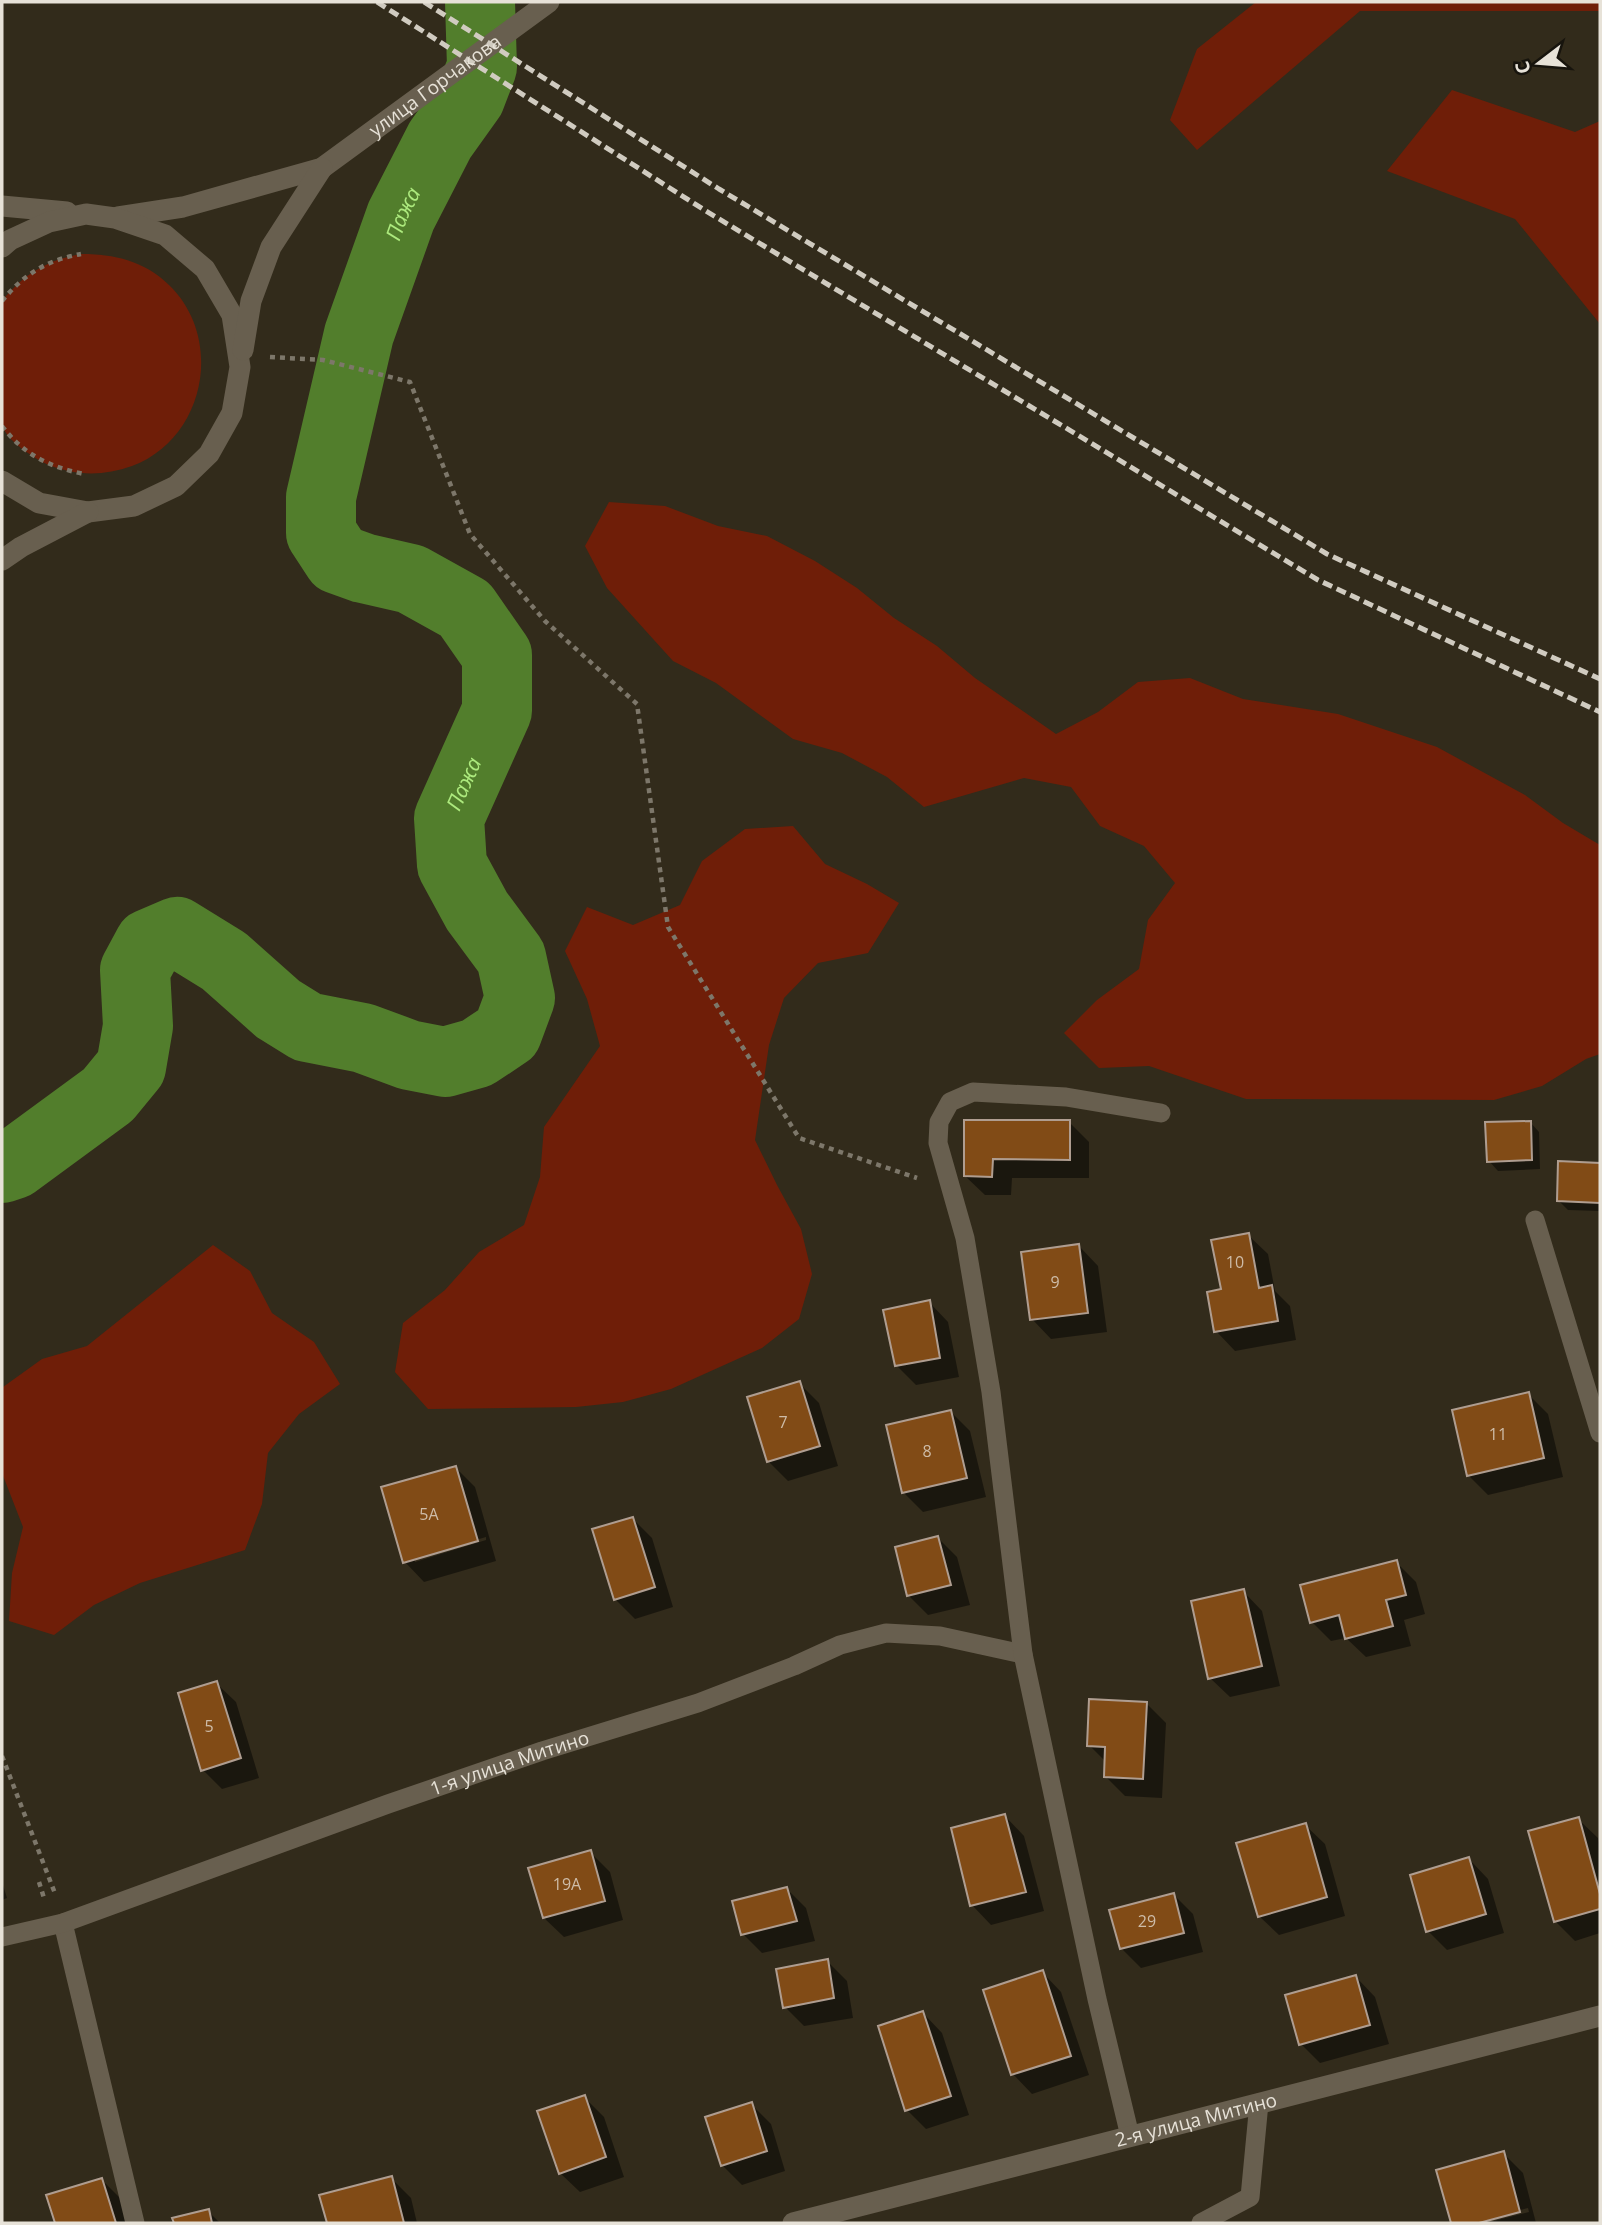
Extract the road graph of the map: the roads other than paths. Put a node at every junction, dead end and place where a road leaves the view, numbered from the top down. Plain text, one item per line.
1 (549, 2) edge
2 (322, 169) junction
3 (2, 206) edge
4 (86, 214) junction
5 (115, 218) junction
6 (2, 247) edge
7 (241, 357) junction
8 (2, 481) edge
9 (88, 512) junction
10 (2, 560) edge
11 (1161, 1112) dead end
12 (1535, 1220) dead end
13 (1600, 1433) edge
14 (1023, 1654) junction
15 (63, 1923) junction
16 (2, 1937) edge
17 (1600, 2016) edge
18 (1259, 2103) junction
19 (1130, 2136) junction
20 (135, 2223) edge
21 (793, 2223) edge
22 (1201, 2223) edge

1 - 2 main road, улица Горчакова
2 - 5 main road
2 - 7 main road
3 - 4 main road
4 - 5 main road
4 - 6 main road
5 - 7 main road
7 - 9 main road
8 - 9 main road
9 - 10 main road
11 - 14 lane
12 - 13 lane
14 - 15 lane, 1-я улица Митино
14 - 19 lane
15 - 16 lane, 1-я улица Митино
15 - 20 lane
17 - 18 main road, 2-я улица Митино
18 - 19 main road, 2-я улица Митино
18 - 22 lane
19 - 21 main road, 2-я улица Митино

